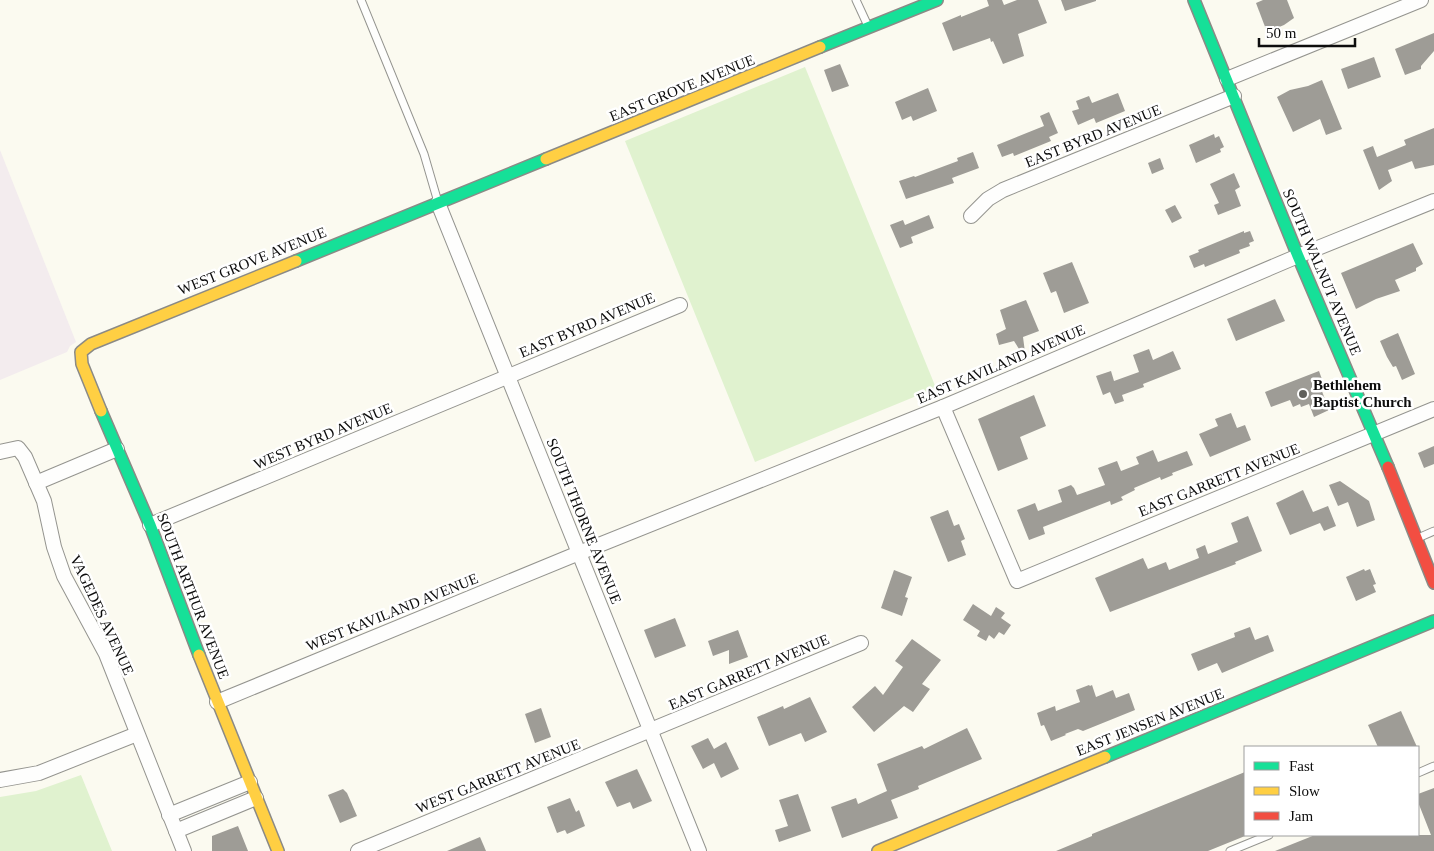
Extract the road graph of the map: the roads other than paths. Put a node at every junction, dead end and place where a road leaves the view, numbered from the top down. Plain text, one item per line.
1 (361, 0) edge
2 (856, 0) edge
3 (937, 0) edge
4 (1194, 0) edge
5 (1421, 0) edge
6 (869, 29) junction
7 (1226, 79) junction
8 (1234, 96) junction
9 (1434, 201) edge
10 (438, 203) junction
11 (971, 216) dead end
12 (1298, 256) junction
13 (680, 305) dead end
14 (81, 352) joint
15 (508, 376) junction
16 (944, 407) junction
17 (1434, 409) edge
18 (1374, 434) junction
19 (117, 449) junction
20 (0, 452) edge
21 (36, 483) junction
22 (150, 525) junction
23 (1434, 532) edge
24 (1416, 538) junction
25 (579, 553) junction
26 (1431, 568) edge
27 (1434, 582) edge
28 (1434, 621) edge
29 (861, 643) dead end
30 (217, 702) junction
31 (651, 731) junction
32 (137, 734) junction
33 (1434, 766) edge
34 (1419, 772) edge
35 (0, 780) edge
36 (250, 782) junction
37 (256, 798) junction
38 (169, 815) junction
39 (176, 831) junction
40 (1267, 836) edge
41 (184, 851) edge
42 (278, 851) edge
43 (358, 851) edge
44 (699, 851) edge
45 (878, 851) edge
46 (1230, 851) edge

1 - 10 lane
2 - 6 lane
3 - 6 street, EAST GROVE AVENUE
4 - 7 street, SOUTH WALNUT AVENUE
5 - 7 street
6 - 10 street, EAST GROVE AVENUE
7 - 8 street, SOUTH WALNUT AVENUE
8 - 11 street, EAST BYRD AVENUE
8 - 12 street, SOUTH WALNUT AVENUE
9 - 12 street, EAST KAVILAND AVENUE
10 - 14 street, WEST GROVE AVENUE
10 - 15 street, SOUTH THORNE AVENUE
12 - 16 street, EAST KAVILAND AVENUE
12 - 18 street, SOUTH WALNUT AVENUE
13 - 15 street, EAST BYRD AVENUE
14 - 19 street, SOUTH ARTHUR AVENUE
15 - 22 street, WEST BYRD AVENUE
15 - 25 street, SOUTH THORNE AVENUE
16 - 18 street, EAST GARRETT AVENUE
16 - 25 street, EAST KAVILAND AVENUE
17 - 18 street, EAST GARRETT AVENUE
18 - 24 street, SOUTH WALNUT AVENUE
19 - 21 street
19 - 22 street, SOUTH ARTHUR AVENUE
20 - 21 street, VAGEDES AVENUE
21 - 32 street, VAGEDES AVENUE
22 - 30 street, SOUTH ARTHUR AVENUE
23 - 24 lane
24 - 26 street, SOUTH WALNUT AVENUE
25 - 30 street, WEST KAVILAND AVENUE
25 - 31 street, SOUTH THORNE AVENUE
26 - 27 street, SOUTH WALNUT AVENUE
28 - 45 street, EAST JENSEN AVENUE
29 - 31 street, EAST GARRETT AVENUE
30 - 36 street, SOUTH ARTHUR AVENUE
31 - 43 street, WEST GARRETT AVENUE
31 - 44 street, SOUTH THORNE AVENUE
32 - 35 street
32 - 38 street, VAGEDES AVENUE
33 - 34 lane
36 - 37 street, SOUTH ARTHUR AVENUE
36 - 38 street
37 - 39 street
37 - 42 street, SOUTH ARTHUR AVENUE
38 - 39 street, VAGEDES AVENUE
39 - 41 street, VAGEDES AVENUE
40 - 46 lane

